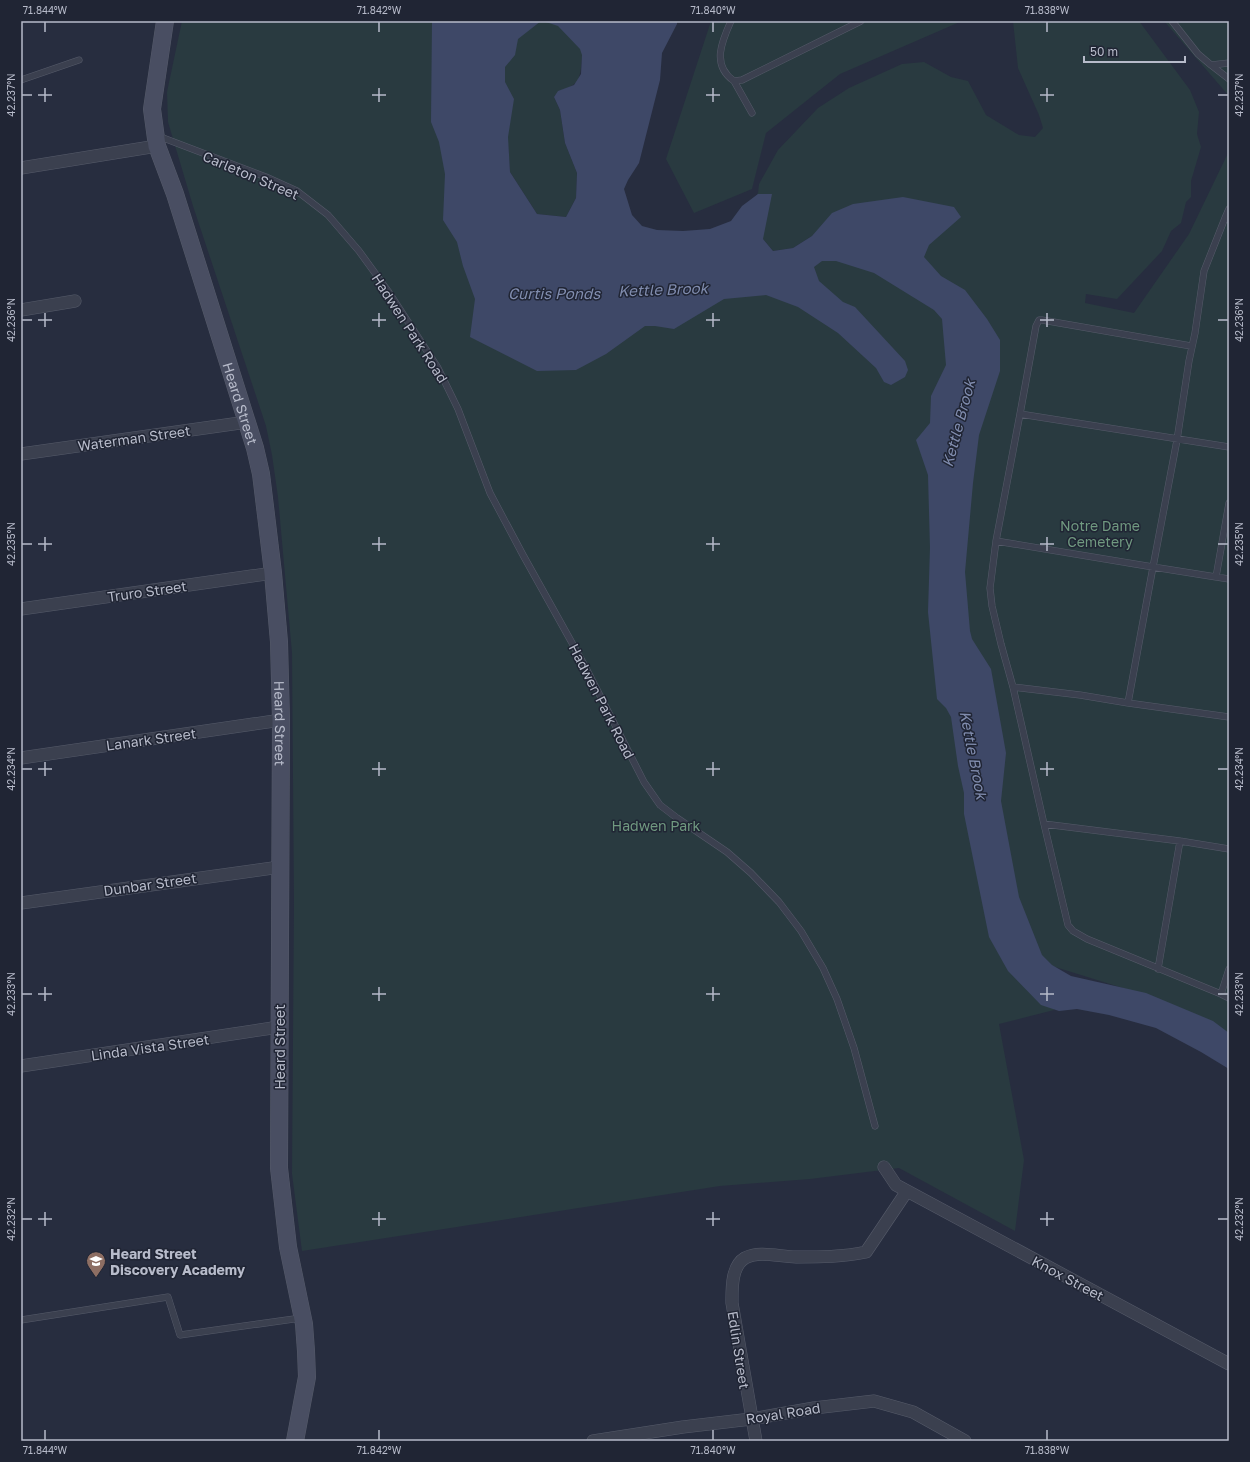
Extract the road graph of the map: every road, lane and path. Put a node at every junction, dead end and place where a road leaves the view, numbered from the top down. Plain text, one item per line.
1 (165, 21) edge
2 (731, 21) edge
3 (861, 21) edge
4 (1172, 21) edge
5 (79, 60) dead end
6 (1229, 63) edge
7 (1211, 65) junction
8 (1229, 79) edge
9 (21, 80) edge
10 (734, 81) junction
11 (752, 113) dead end
12 (156, 140) junction
13 (21, 168) edge
14 (1229, 209) edge
15 (1227, 219) edge
16 (355, 246) joint
17 (75, 301) dead end
18 (21, 310) edge
19 (1191, 346) junction
20 (1020, 414) junction
21 (247, 422) junction
22 (1177, 440) junction
23 (1229, 447) edge
24 (21, 454) edge
25 (1229, 503) edge
26 (996, 541) junction
27 (1153, 567) junction
28 (273, 572) junction
29 (1216, 578) junction
30 (1229, 579) edge
31 (21, 609) edge
32 (1013, 687) junction
33 (1128, 703) junction
34 (1229, 717) edge
35 (281, 720) junction
36 (21, 758) edge
37 (1044, 824) junction
38 (1180, 841) junction
39 (1229, 849) edge
40 (280, 867) junction
41 (21, 903) edge
42 (1158, 969) junction
43 (1229, 969) edge
44 (1221, 994) junction
45 (1229, 998) edge
46 (279, 1027) junction
47 (21, 1066) edge
48 (875, 1126) dead end
49 (884, 1167) dead end
50 (908, 1191) junction
51 (302, 1318) junction
52 (21, 1320) edge
53 (1229, 1364) edge
54 (751, 1419) junction
55 (295, 1441) edge
56 (593, 1441) edge
57 (756, 1441) edge
58 (965, 1441) edge

1 - 12 street, Heard Street
2 - 10 lane
3 - 10 lane
4 - 7 lane
5 - 9 lane
6 - 7 lane
7 - 8 lane
10 - 11 lane
12 - 13 street
12 - 16 lane, Carleton Street
12 - 21 street, Heard Street
14 - 15 lane
15 - 19 lane
16 - 48 lane, Hadwen Park Road
17 - 18 street
19 - 20 lane
19 - 22 lane
20 - 22 lane
20 - 26 lane
21 - 24 street, Waterman Street
21 - 28 street, Heard Street
22 - 23 lane
22 - 27 lane
25 - 29 lane
26 - 27 lane
26 - 32 lane
27 - 29 lane
27 - 33 lane
28 - 31 street, Truro Street
28 - 35 street, Heard Street
29 - 30 lane
32 - 33 lane
32 - 37 lane
33 - 34 lane
35 - 36 street, Lanark Street
35 - 40 street, Heard Street
37 - 38 lane
37 - 42 lane
38 - 39 lane
38 - 42 lane
40 - 41 street, Dunbar Street
40 - 46 street, Heard Street
42 - 44 lane
43 - 44 lane
44 - 45 lane
46 - 47 street, Linda Vista Street
46 - 51 street, Heard Street
49 - 50 street, Knox Street
50 - 53 street, Knox Street
50 - 54 street, Edlin Street
51 - 52 lane
51 - 55 street, Heard Street
54 - 56 street, Royal Road
54 - 57 street, Edlin Street
54 - 58 street, Royal Road

